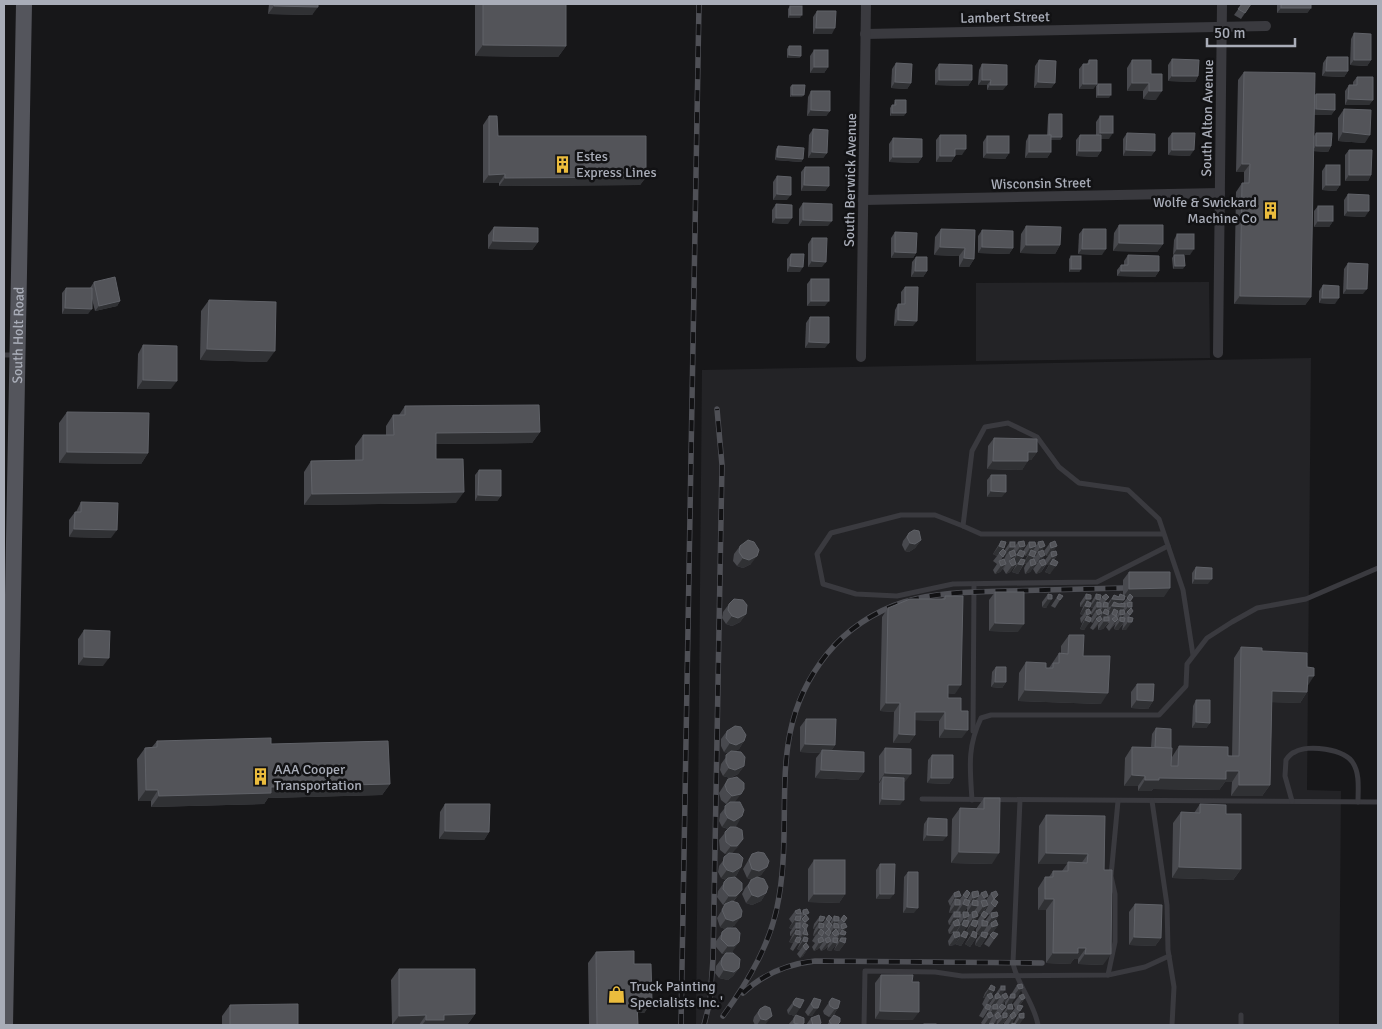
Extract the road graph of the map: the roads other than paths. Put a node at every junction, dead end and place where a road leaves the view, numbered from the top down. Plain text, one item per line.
1 (24, 4) edge
2 (866, 4) edge
3 (1222, 4) edge
4 (1266, 26) dead end
5 (1222, 27) junction
6 (865, 34) junction
7 (1220, 193) junction
8 (863, 200) junction
9 (1218, 353) dead end
10 (10, 355) edge
11 (861, 357) dead end
12 (963, 526) junction
13 (1164, 534) junction
14 (1168, 546) junction
15 (1378, 568) edge
16 (8, 578) edge
17 (974, 584) junction
18 (1193, 655) junction
19 (973, 734) junction
20 (922, 799) dead end
21 (972, 800) junction
22 (1020, 800) junction
23 (1118, 801) junction
24 (1152, 801) junction
25 (1292, 801) junction
26 (1358, 802) junction
27 (1378, 802) edge
28 (1169, 956) junction
29 (1015, 974) junction
30 (1108, 975) junction
31 (1240, 1015) dead end
32 (5, 1025) edge
33 (864, 1025) edge
34 (1038, 1025) edge
35 (1172, 1025) edge
36 (1241, 1025) edge

1 - 10 main road, South Holt Road
2 - 6 street, South Berwick Avenue
3 - 5 street, South Alton Avenue
4 - 5 street, Lambert Street
5 - 6 street, Lambert Street
5 - 7 street, South Alton Avenue
6 - 8 street, South Berwick Avenue
7 - 8 street, Wisconsin Street
7 - 9 street, South Alton Avenue
8 - 11 street, South Berwick Avenue
10 - 16 main road, South Holt Road
12 - 13 lane
12 - 13 lane
12 - 17 lane
13 - 14 lane
14 - 17 lane
14 - 18 lane
15 - 18 lane
16 - 32 main road, South Holt Road
17 - 19 lane
18 - 19 lane
19 - 21 lane
20 - 21 lane
21 - 22 lane
22 - 23 lane
22 - 29 lane
23 - 24 lane
23 - 30 lane
24 - 25 lane
24 - 28 lane
25 - 26 lane
25 - 26 lane
26 - 27 lane
28 - 30 lane
28 - 35 lane
29 - 30 lane
29 - 33 lane
29 - 34 lane
31 - 36 lane

